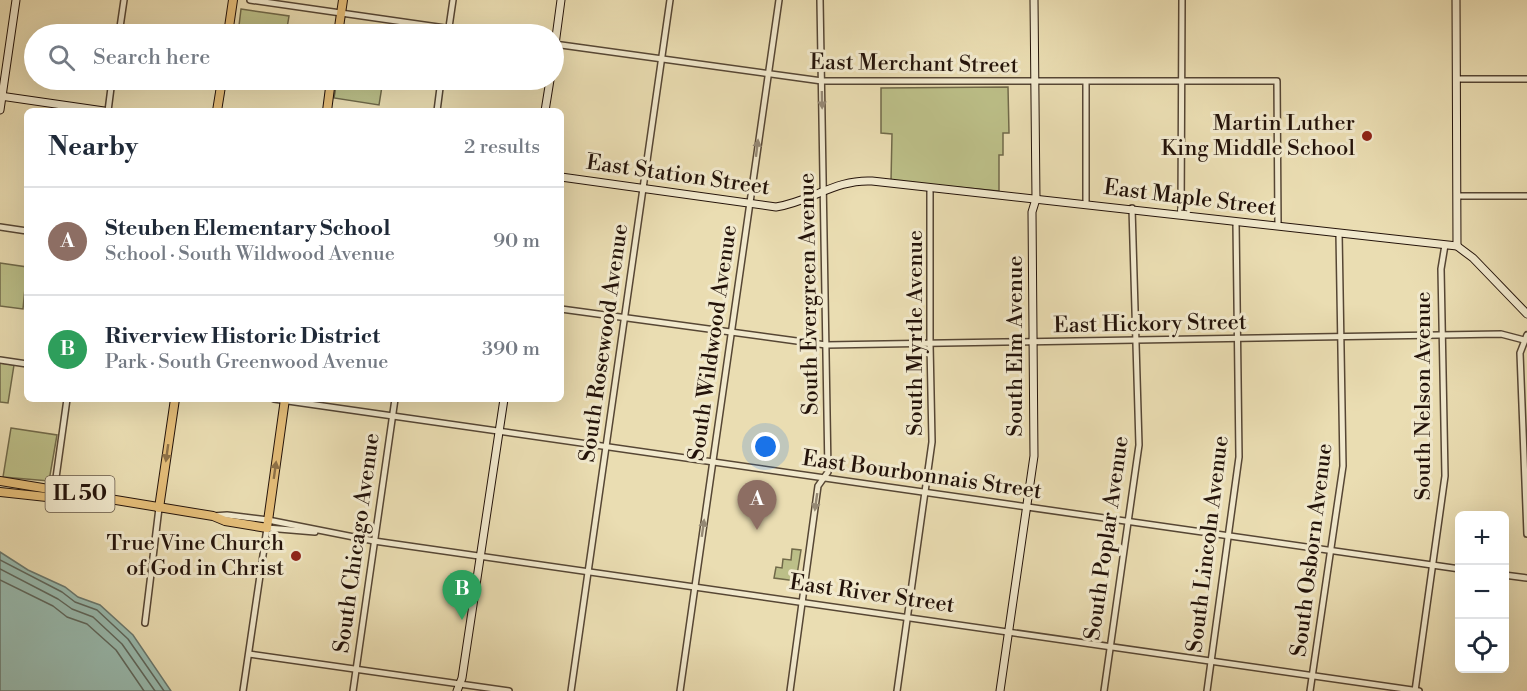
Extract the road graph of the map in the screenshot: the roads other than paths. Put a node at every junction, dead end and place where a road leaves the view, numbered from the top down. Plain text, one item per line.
1 (16, 0) edge
2 (123, 0) edge
3 (233, 0) edge
4 (250, 0) edge
5 (343, 0) edge
6 (453, 0) edge
7 (561, 0) edge
8 (670, 0) edge
9 (779, 0) edge
10 (820, 0) edge
11 (1034, 0) edge
12 (1182, 0) edge
13 (1456, 0) edge
14 (341, 13) junction
15 (120, 24) edge
16 (229, 24) edge
17 (339, 24) edge
18 (403, 24) edge
19 (449, 24) edge
20 (557, 24) edge
21 (564, 48) edge
22 (662, 60) junction
23 (767, 75) junction
24 (1527, 79) edge
25 (1457, 80) junction
26 (822, 81) junction
27 (1035, 81) junction
28 (1182, 81) junction
29 (1086, 82) junction
30 (110, 90) edge
31 (220, 90) edge
32 (330, 90) edge
33 (440, 90) edge
34 (548, 90) edge
35 (1, 96) edge
36 (85, 108) edge
37 (107, 108) edge
38 (217, 108) edge
39 (327, 108) edge
40 (437, 108) edge
41 (545, 108) edge
42 (0, 110) edge
43 (564, 177) edge
44 (930, 188) junction
45 (643, 189) junction
46 (823, 190) junction
47 (1458, 196) junction
48 (1527, 196) edge
49 (1036, 199) junction
50 (750, 204) junction
51 (1086, 204) junction
52 (1132, 208) junction
53 (1181, 215) junction
54 (1236, 222) junction
55 (1278, 226) junction
56 (0, 227) edge
57 (24, 231) edge
58 (1339, 233) junction
59 (1445, 245) junction
60 (1457, 246) junction
61 (564, 309) edge
62 (1527, 314) edge
63 (624, 318) junction
64 (730, 333) junction
65 (1341, 336) junction
66 (1444, 336) junction
67 (1526, 338) edge
68 (1239, 340) junction
69 (1034, 342) junction
70 (1137, 342) junction
71 (930, 344) junction
72 (826, 345) junction
73 (0, 360) edge
74 (24, 364) edge
75 (67, 402) edge
76 (175, 402) edge
77 (285, 402) edge
78 (298, 402) edge
79 (394, 402) edge
80 (504, 402) edge
81 (392, 416) junction
82 (499, 431) junction
83 (606, 447) junction
84 (713, 462) junction
85 (825, 478) junction
86 (0, 481) edge
87 (0, 492) edge
88 (926, 492) junction
89 (54, 494) junction
90 (1028, 507) junction
91 (159, 508) junction
92 (1129, 521) junction
93 (267, 524) junction
94 (1527, 534) edge
95 (1230, 536) junction
96 (374, 541) junction
97 (1333, 551) junction
98 (480, 555) junction
99 (1433, 565) junction
100 (1455, 568) edge
101 (588, 571) junction
102 (1509, 576) edge
103 (1527, 578) edge
104 (694, 586) junction
105 (802, 602) junction
106 (908, 617) junction
107 (145, 623) dead end
108 (1008, 631) junction
109 (1110, 646) junction
110 (249, 654) junction
111 (1211, 660) junction
112 (356, 669) junction
113 (1312, 675) junction
114 (458, 687) edge
115 (243, 691) edge
116 (353, 691) edge
117 (509, 691) edge
118 (571, 691) edge
119 (680, 691) edge
120 (790, 691) edge
121 (897, 691) edge
122 (1000, 691) edge
123 (1104, 691) edge
124 (1207, 691) edge
125 (1310, 691) edge
126 (1416, 691) edge

1 - 35 main road
2 - 15 street
3 - 16 main road
4 - 14 street
5 - 14 main road
6 - 19 street
7 - 20 main road
8 - 22 street, South Rosewood Avenue
9 - 23 street, South Wildwood Avenue
10 - 26 street, South Evergreen Avenue
11 - 27 main road, South Elm Avenue
12 - 28 street
13 - 25 main road
14 - 17 main road
14 - 18 street
21 - 22 street, East Merchant Street
22 - 23 street, East Merchant Street
22 - 45 street, South Rosewood Avenue
23 - 26 street, East Merchant Street
50 -> 23 street, South Wildwood Avenue
24 - 25 street
25 - 47 main road
26 - 27 street, East Merchant Street
26 -> 46 street, South Evergreen Avenue
27 - 29 street, East Merchant Street
27 - 49 main road, South Elm Avenue
28 - 29 street, East Merchant Street
28 - 53 street
28 - 55 street, East Merchant Street
29 - 51 street
30 - 37 street
31 - 38 main road
32 - 39 main road
33 - 40 street
34 - 41 main road
35 - 36 main road
35 - 42 main road
43 - 45 main road, East Station Street
44 - 46 main road, East Maple Street
44 - 49 main road, East Maple Street
44 - 71 street, South Myrtle Avenue
45 - 50 main road, East Station Street
45 - 63 street, South Rosewood Avenue
46 - 50 main road, East Station Street
46 - 72 street, South Evergreen Avenue
47 - 48 street
47 - 60 main road
49 - 51 main road, East Maple Street
49 - 69 main road, South Elm Avenue
50 - 64 street, South Wildwood Avenue
51 - 52 main road, East Maple Street
52 - 53 main road, East Maple Street
52 - 70 street, South Poplar Avenue
53 - 54 main road, East Maple Street
54 - 55 main road, East Maple Street
54 - 68 street, South Lincoln Avenue
55 - 58 main road, East Maple Street
56 - 57 street
58 - 59 main road, East Maple Street
58 - 65 street, South Osborn Avenue
59 - 60 main road, East Maple Street
59 - 66 street, South Nelson Avenue
60 - 62 main road
61 - 63 street, East Hickory Street
63 - 64 street, East Hickory Street
63 - 83 street, South Rosewood Avenue
64 - 72 street, East Hickory Street
64 - 84 street, South Wildwood Avenue
65 - 66 street, East Hickory Street
65 - 68 street, East Hickory Street
65 - 97 street, South Osborn Avenue
66 - 67 street, East Hickory Street
66 - 99 street, South Nelson Avenue
67 - 94 street
68 - 70 street, East Hickory Street
68 - 95 street, South Lincoln Avenue
69 - 70 street, East Hickory Street
69 - 71 street, East Hickory Street
69 - 90 main road, South Elm Avenue
70 - 92 street, South Poplar Avenue
71 - 72 street, East Hickory Street
71 - 88 street, South Myrtle Avenue
72 - 85 street, South Evergreen Avenue
73 - 74 street
75 - 89 street
76 -> 91 main road
93 -> 77 main road
78 - 81 street, East Bourbonnais Street
79 - 81 street, South Chicago Avenue
80 - 82 main road
81 - 82 street, East Bourbonnais Street
81 - 96 street, South Chicago Avenue
82 - 83 street, East Bourbonnais Street
82 - 98 main road
83 - 84 street, East Bourbonnais Street
83 - 101 street, South Rosewood Avenue
84 - 85 street, East Bourbonnais Street
104 -> 84 street, South Wildwood Avenue
85 - 88 street, East Bourbonnais Street
85 -> 105 street, South Evergreen Avenue
86 - 89 main road, East River Street / IL 50
87 - 89 main road, East River Street
88 - 90 street, East Bourbonnais Street
88 - 106 street, South Myrtle Avenue
89 - 91 main road, East River Street / IL 50
90 - 92 street, East Bourbonnais Street
90 - 108 main road, South Elm Avenue
91 - 93 main road, East River Street / IL 50
91 - 107 street
92 - 95 street, East Bourbonnais Street
92 - 109 street, South Poplar Avenue
93 - 96 street, East River Street
93 - 110 street
95 - 97 street, East Bourbonnais Street
95 - 111 street, South Lincoln Avenue
96 - 98 street, East River Street
96 - 112 street, South Chicago Avenue
97 - 99 street, East Bourbonnais Street
97 - 113 street, South Osborn Avenue
98 - 101 street, East River Street
98 - 114 main road
99 - 100 street, East Bourbonnais Street
99 - 126 street, South Nelson Avenue
101 - 104 street, East River Street
101 - 118 street, South Rosewood Avenue
102 - 103 street
104 - 105 street, East River Street
104 - 119 street, South Wildwood Avenue
105 - 106 street, East River Street
105 - 120 street, South Evergreen Avenue
106 - 108 street, East River Street
106 - 121 street, South Myrtle Avenue
108 - 109 street, East River Street
108 - 122 main road, South Elm Avenue
109 - 111 street, East River Street
109 - 123 street, South Poplar Avenue
110 - 112 street
110 - 115 street
111 - 113 street, East River Street
111 - 124 street, South Lincoln Avenue
112 - 114 street
112 - 116 street, South Chicago Avenue
113 - 125 street, South Osborn Avenue
113 - 126 street, East River Street
114 - 117 street

